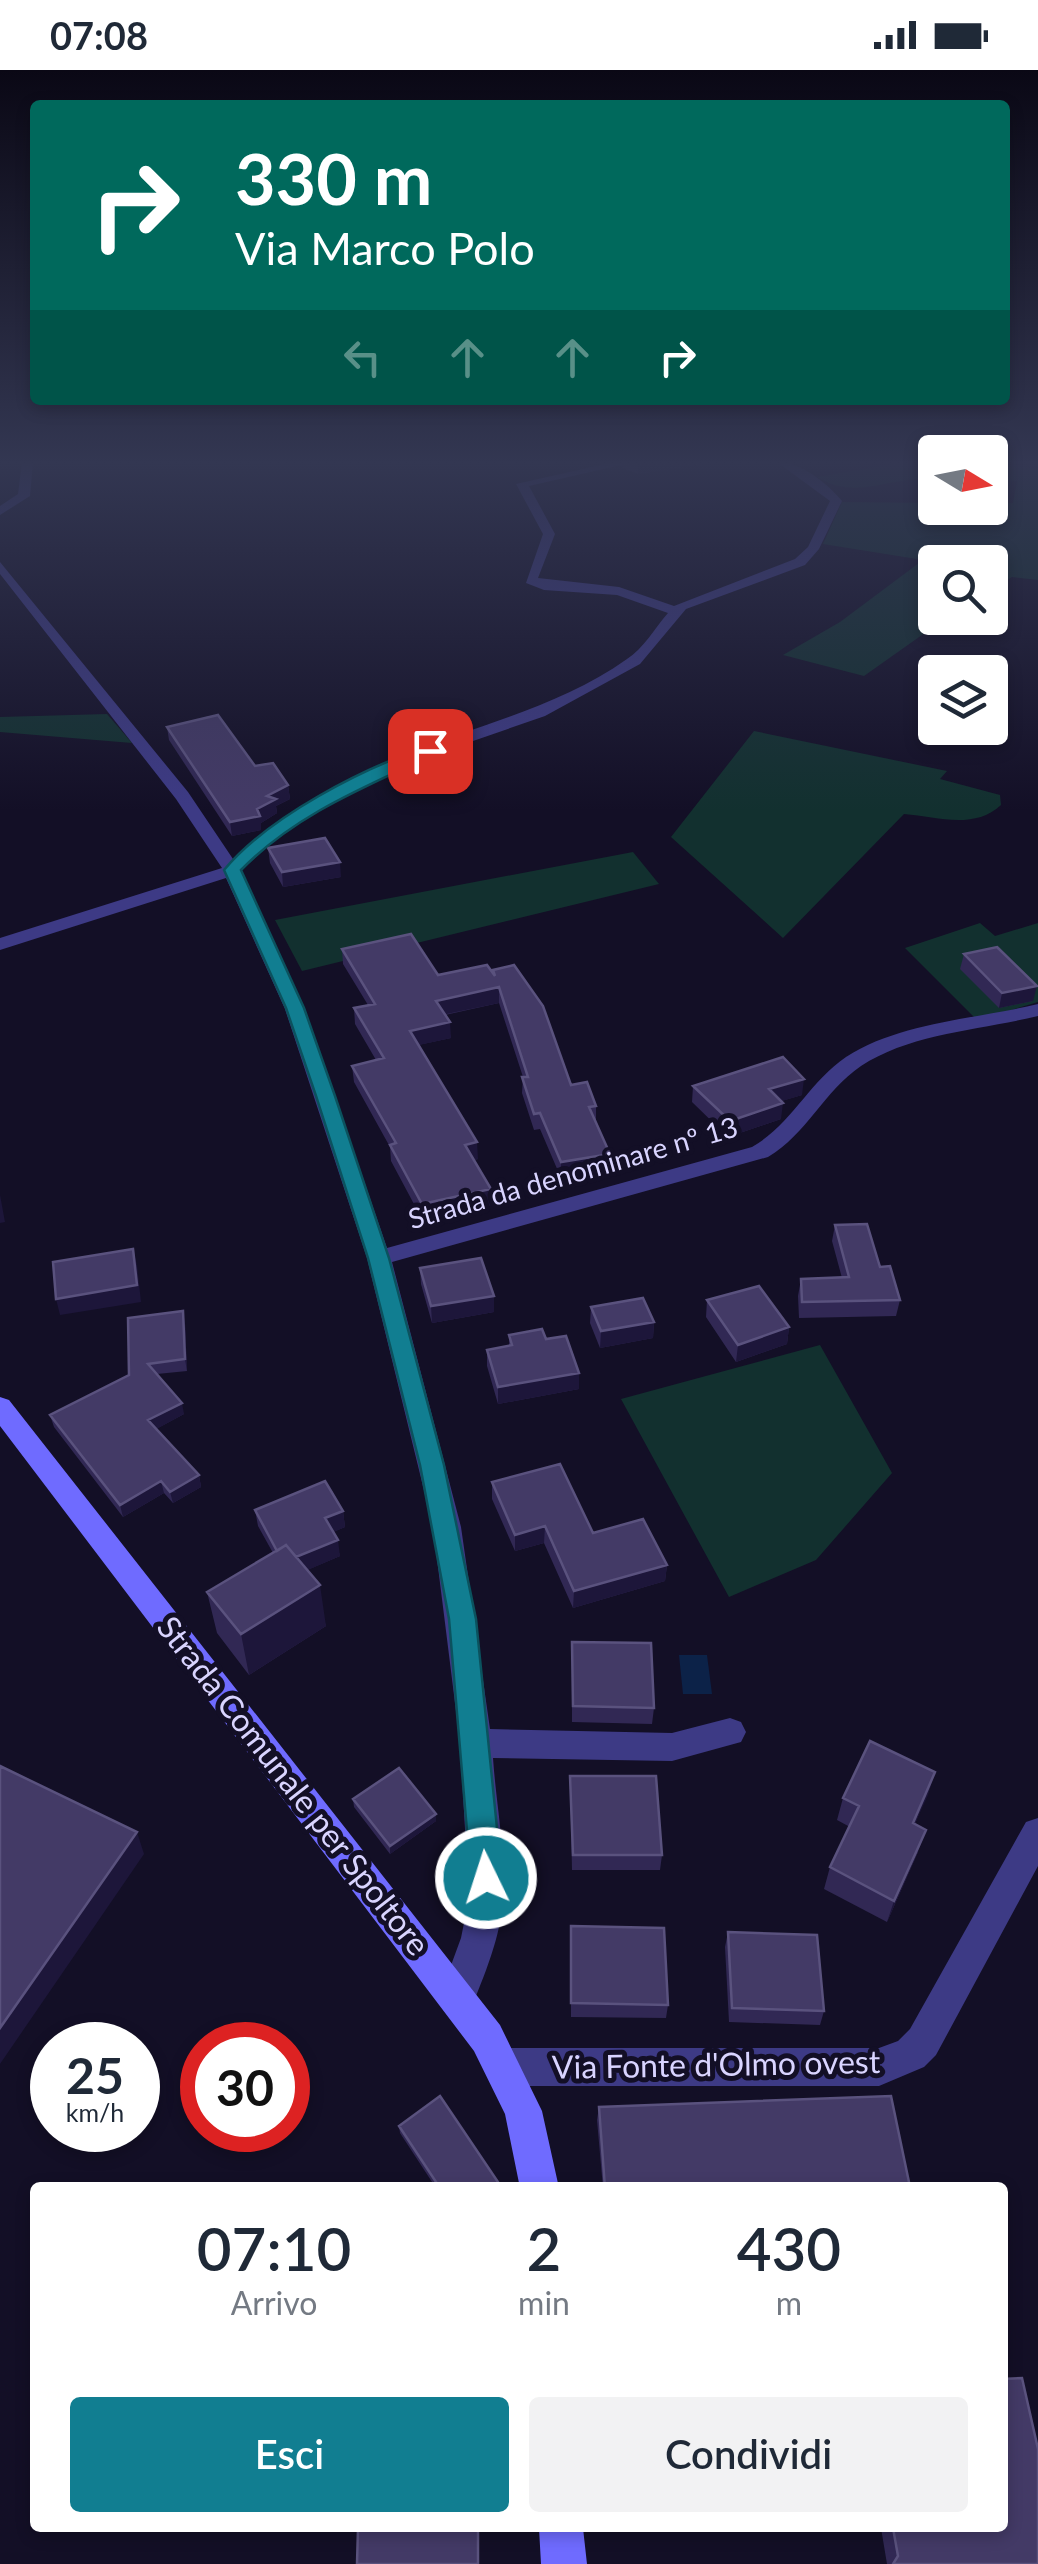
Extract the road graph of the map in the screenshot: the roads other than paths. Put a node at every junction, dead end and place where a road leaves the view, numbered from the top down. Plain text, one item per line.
1 (10, 578) edge
2 (531, 578) edge
3 (754, 578) edge
4 (674, 611) junction
5 (232, 870) junction
6 (0, 944) edge
7 (1038, 1010) edge
8 (378, 1258) junction
9 (0, 1407) edge
10 (730, 1732) dead end
11 (476, 1743) junction
12 (1038, 1833) edge
13 (457, 1998) junction
14 (504, 2068) junction
15 (539, 2182) edge
16 (561, 2532) edge
17 (564, 2564) edge

1 - 5 street
2 - 4 street
3 - 4 street
4 - 5 street
5 - 6 street
5 - 8 street
7 - 8 street, Strada da denominare nº 13
8 - 11 street
9 - 13 street, Strada Comunale per Spoltore
10 - 11 street
11 - 13 street
12 - 14 street, Via Fonte d'Olmo ovest
13 - 14 street, Strada Comunale per Spoltore
14 - 15 street, Strada Comunale per Spoltore
16 - 17 street

